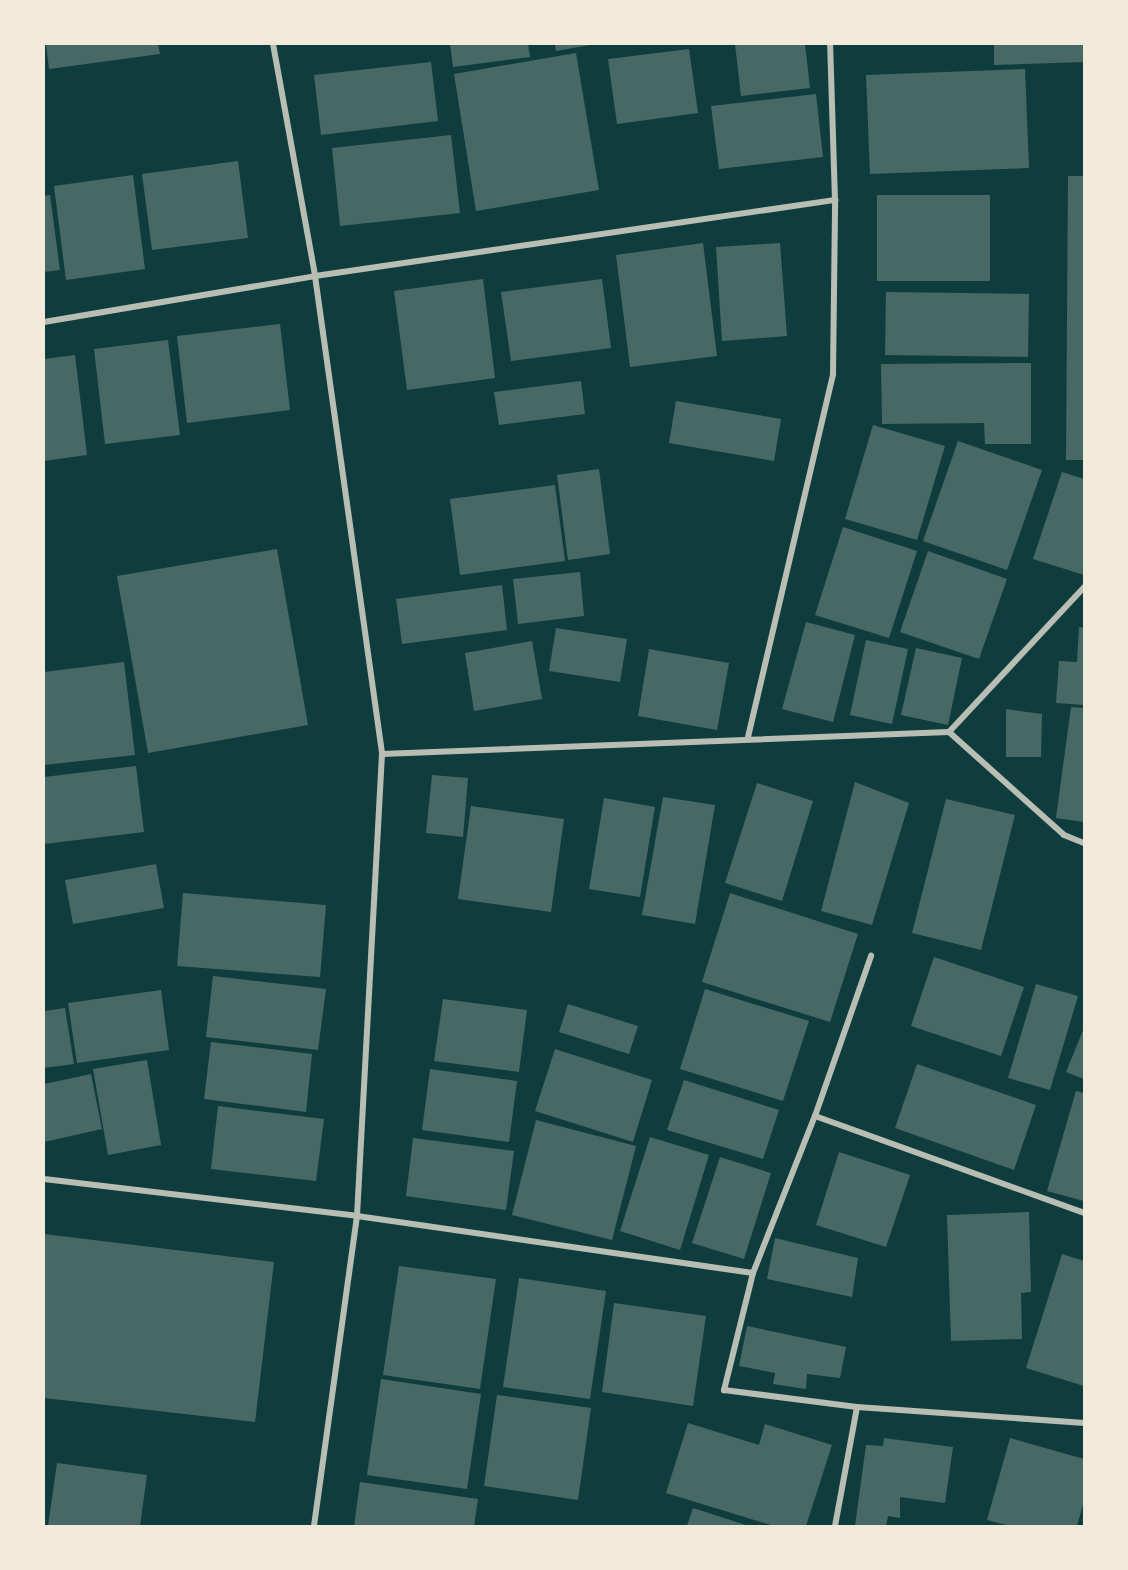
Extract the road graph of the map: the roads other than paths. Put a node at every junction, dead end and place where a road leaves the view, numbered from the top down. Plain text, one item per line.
1 (273, 44) edge
2 (830, 44) edge
3 (835, 200) junction
4 (315, 276) junction
5 (44, 322) edge
6 (1084, 587) edge
7 (949, 732) junction
8 (748, 737) junction
9 (382, 754) junction
10 (1084, 843) edge
11 (871, 956) dead end
12 (815, 1116) junction
13 (44, 1179) edge
14 (1084, 1213) edge
15 (357, 1216) junction
16 (753, 1273) junction
17 (857, 1407) junction
18 (1084, 1423) edge
19 (314, 1527) edge
20 (835, 1527) edge

1 - 4 street
2 - 3 street
3 - 4 street
3 - 8 street
4 - 5 street
4 - 9 street
6 - 7 street
7 - 8 street
7 - 10 street
8 - 9 street
9 - 15 street
11 - 12 street
12 - 14 street
12 - 16 street
13 - 15 street
15 - 16 street
15 - 19 street
16 - 17 street
17 - 18 street
17 - 20 street

